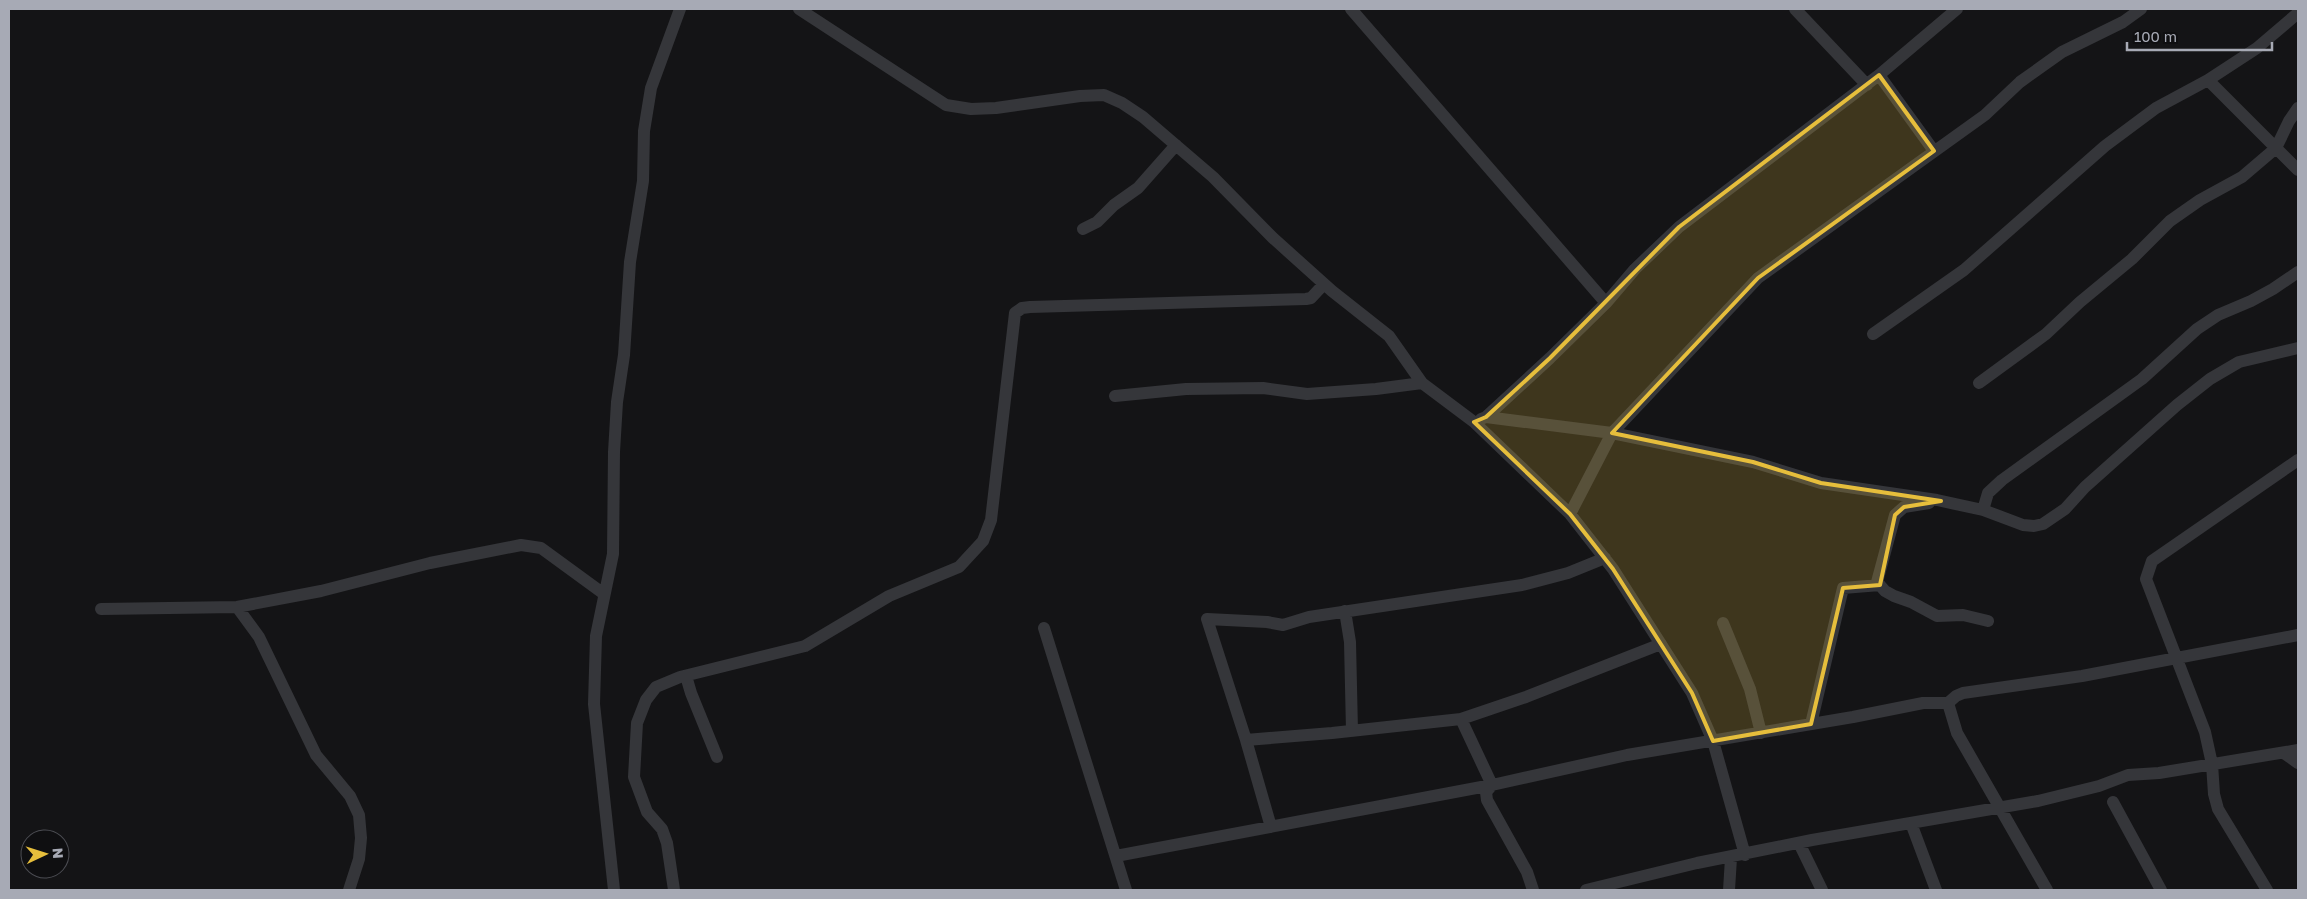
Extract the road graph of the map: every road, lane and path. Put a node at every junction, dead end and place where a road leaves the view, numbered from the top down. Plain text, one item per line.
1 (680, 9) edge
2 (799, 9) edge
3 (1351, 9) edge
4 (1795, 9) edge
5 (1957, 9) edge
6 (2140, 9) edge
7 (1942, 13) edge
8 (2298, 13) edge
9 (1879, 75) junction
10 (2208, 80) junction
11 (1866, 85) junction
12 (2298, 108) edge
13 (1176, 145) junction
14 (2276, 148) junction
15 (1934, 152) junction
16 (2298, 170) edge
17 (1083, 229) dead end
18 (2298, 272) edge
19 (1324, 284) junction
20 (1606, 303) junction
21 (1873, 334) dead end
22 (2298, 348) edge
23 (1422, 383) junction
24 (1979, 383) dead end
25 (1115, 396) dead end
26 (1486, 417) junction
27 (1474, 422) junction
28 (1612, 433) junction
29 (2298, 460) edge
30 (1941, 501) junction
31 (1983, 510) junction
32 (1570, 514) junction
33 (1605, 558) junction
34 (1880, 584) junction
35 (604, 594) junction
36 (237, 607) junction
37 (101, 609) dead end
38 (1345, 612) junction
39 (1988, 621) dead end
40 (1723, 623) dead end
41 (1044, 628) dead end
42 (2298, 635) edge
43 (1662, 644) junction
44 (2177, 658) junction
45 (686, 676) junction
46 (1948, 703) junction
47 (1461, 719) junction
48 (1811, 724) junction
49 (1352, 731) junction
50 (1761, 733) junction
51 (1246, 740) junction
52 (1713, 741) junction
53 (2298, 750) edge
54 (2284, 752) junction
55 (718, 758) dead end
56 (2298, 763) edge
57 (2212, 764) junction
58 (1492, 784) junction
59 (2113, 802) dead end
60 (2001, 809) junction
61 (1911, 823) junction
62 (1271, 827) junction
63 (1799, 843) junction
64 (1745, 855) junction
65 (1116, 856) junction
66 (1731, 858) junction
67 (1621, 886) edge
68 (1605, 889) edge
69 (349, 890) edge
70 (614, 890) edge
71 (674, 890) edge
72 (1126, 890) edge
73 (1534, 890) edge
74 (1586, 890) edge
75 (1729, 890) edge
76 (1822, 890) edge
77 (1936, 890) edge
78 (2047, 890) edge
79 (2161, 890) edge
80 (2267, 890) edge

1 - 35 street
2 - 13 street
3 - 20 street
4 - 11 street
5 - 7 street
6 - 15 street
7 - 9 street
8 - 10 street
9 - 11 street
9 - 15 street
10 - 14 street
10 - 21 street
11 - 20 street
12 - 14 street
13 - 17 street
13 - 19 street
14 - 16 street
14 - 24 street
15 - 28 street
18 - 31 street
19 - 23 street
19 - 45 street
20 - 26 street
22 - 31 street
23 - 25 street
23 - 27 street
26 - 27 street
26 - 28 street
27 - 32 street
28 - 30 street
28 - 32 street
29 - 44 street
30 - 31 street
30 - 34 street
32 - 33 street
33 - 38 street
33 - 43 street
34 - 39 street
34 - 48 street
35 - 36 street
35 - 70 street
36 - 37 street
36 - 69 street
38 - 49 street
38 - 51 street
40 - 50 street
41 - 65 street
42 - 44 street
43 - 47 street
43 - 52 street
44 - 46 street
44 - 57 street
45 - 55 street
45 - 71 street
46 - 48 street
46 - 60 street
47 - 49 street
47 - 58 street
48 - 50 street
49 - 51 street
50 - 52 street
51 - 62 street
52 - 58 street
52 - 64 street
53 - 54 street
54 - 56 street
54 - 57 street
57 - 60 street
57 - 80 street
58 - 62 street
58 - 73 street
59 - 79 street
60 - 61 street
60 - 78 street
61 - 63 street
61 - 77 street
62 - 65 street
63 - 64 street
63 - 76 street
64 - 66 street
65 - 72 street
66 - 67 street
66 - 75 street
67 - 68 street
68 - 74 street

